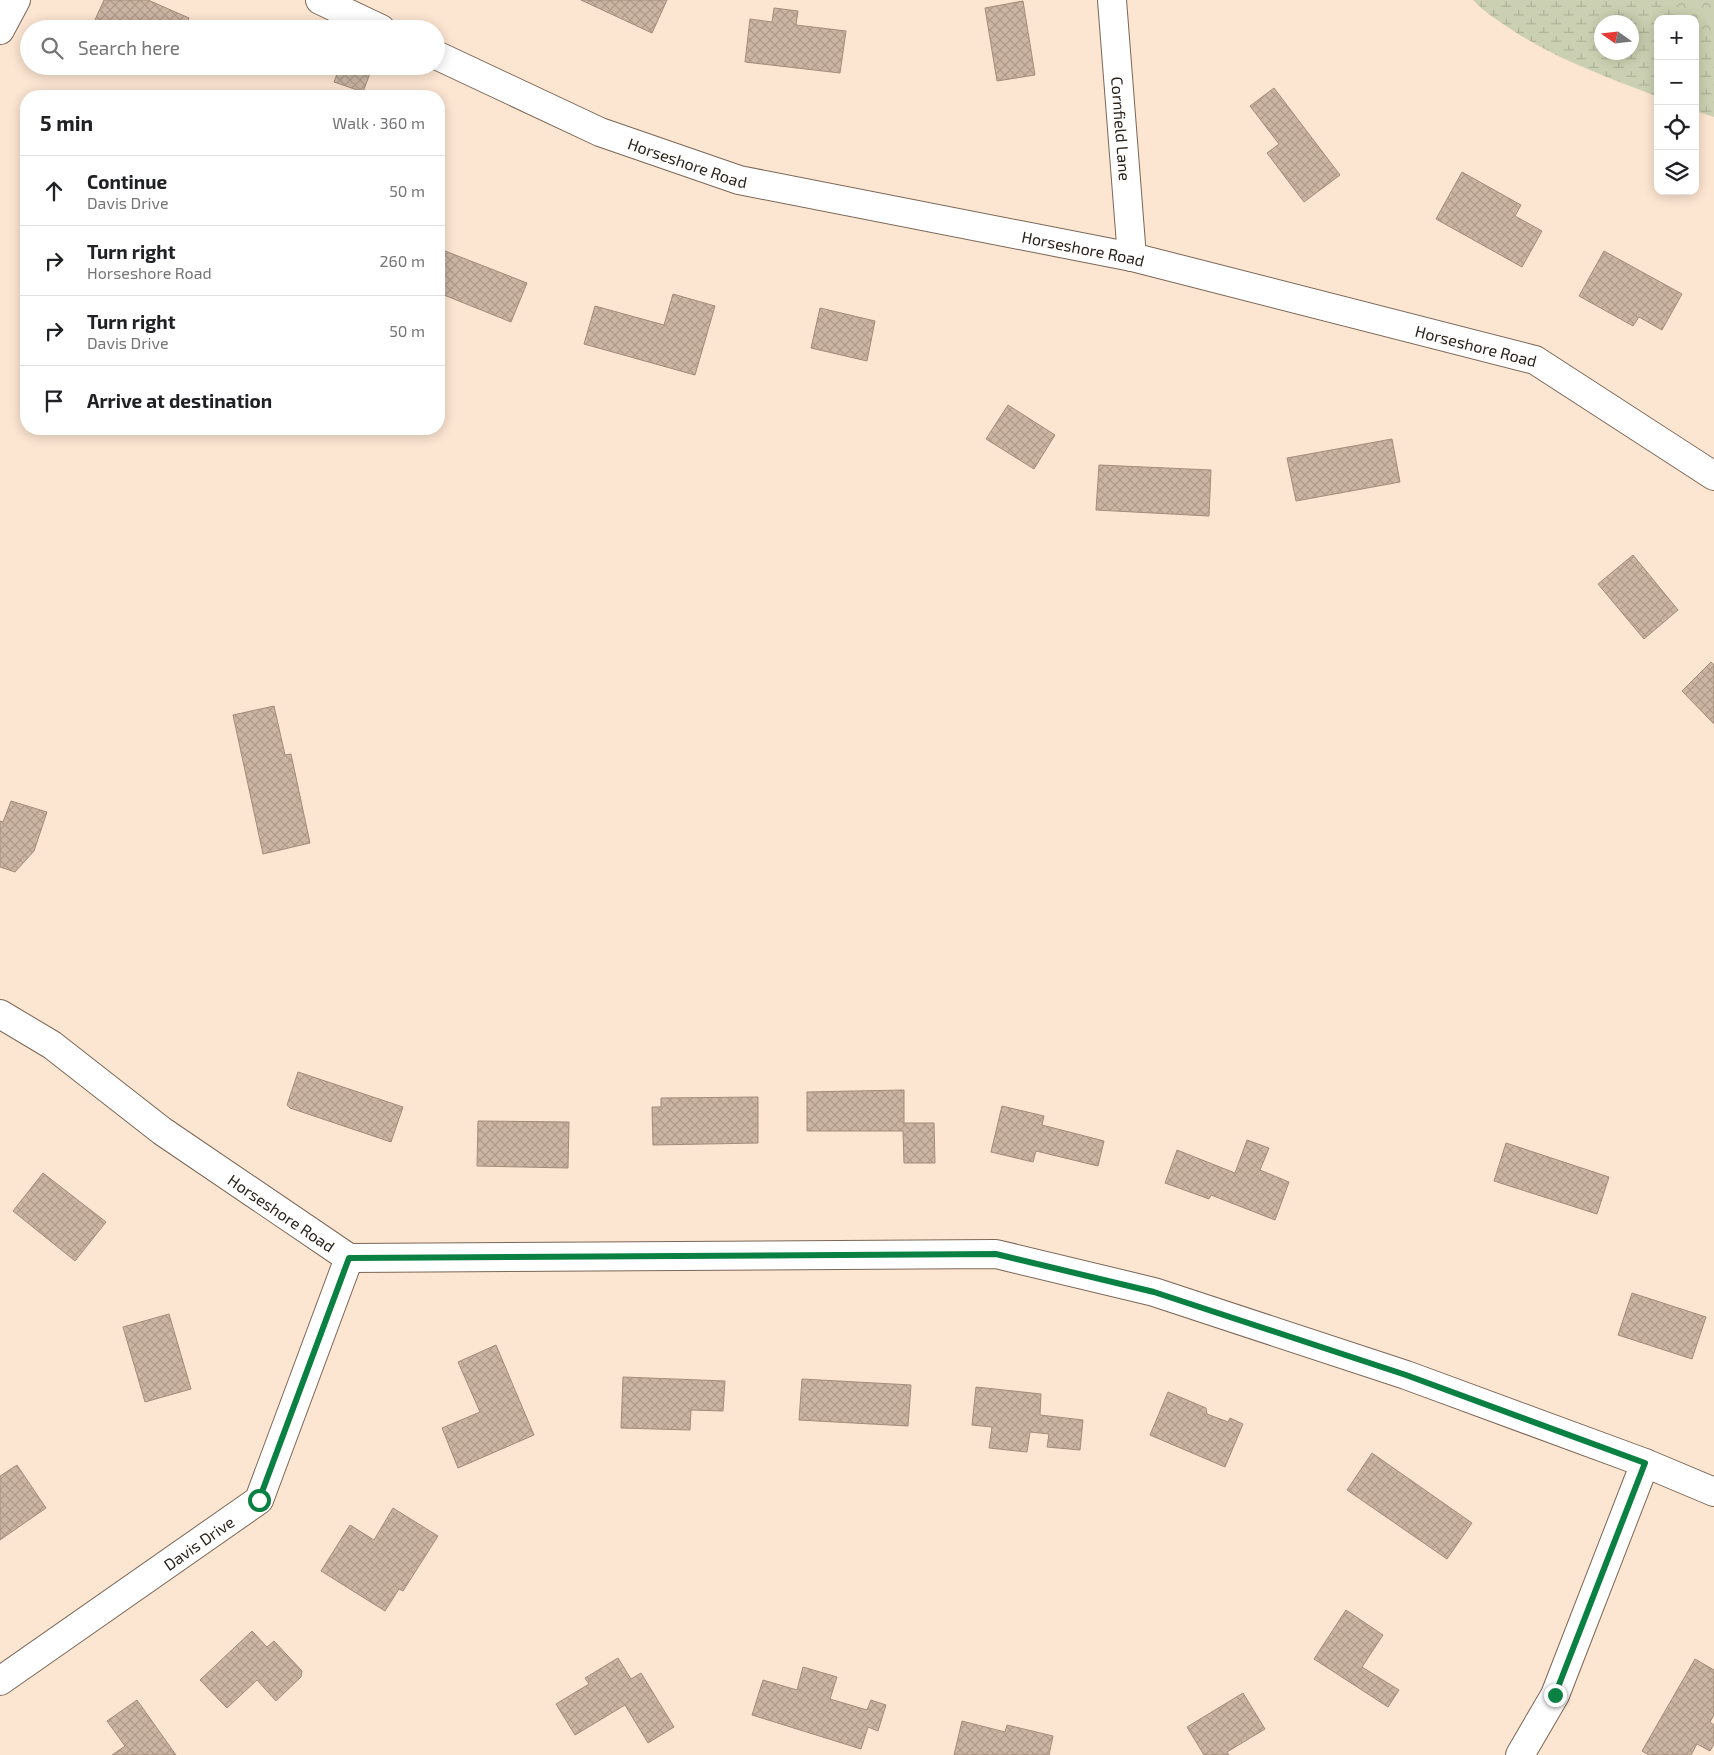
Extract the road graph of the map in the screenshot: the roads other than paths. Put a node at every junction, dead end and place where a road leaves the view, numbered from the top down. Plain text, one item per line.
1 (16, 0) edge
2 (320, 0) edge
3 (1112, 0) edge
4 (362, 20) edge
5 (0, 30) edge
6 (445, 59) edge
7 (1132, 257) junction
8 (1714, 476) edge
9 (0, 1014) edge
10 (349, 1258) junction
11 (1645, 1463) junction
12 (1714, 1492) edge
13 (0, 1680) edge
14 (1520, 1755) edge

1 - 5 street
2 - 4 street
3 - 7 street, Cornfield Lane
6 - 7 street, Horseshore Road
7 - 8 street, Horseshore Road
9 - 10 street, Horseshore Road
10 - 11 street, Horseshore Road
10 - 13 street, Davis Drive
11 - 12 street, Horseshore Road
11 - 14 street

